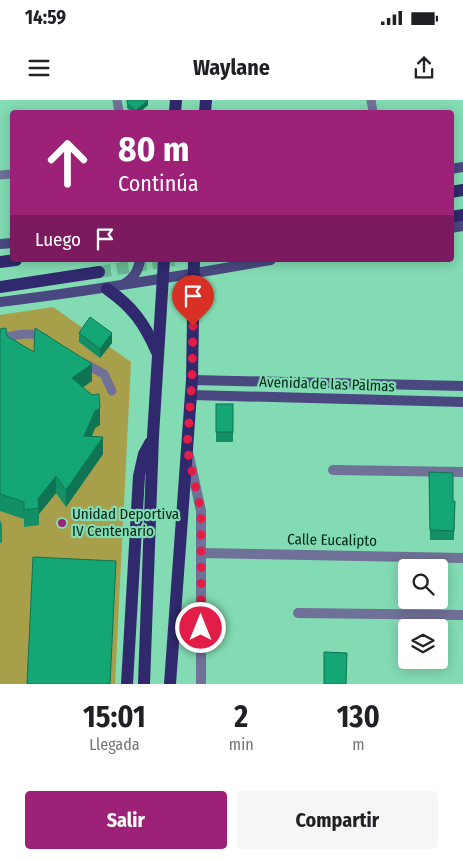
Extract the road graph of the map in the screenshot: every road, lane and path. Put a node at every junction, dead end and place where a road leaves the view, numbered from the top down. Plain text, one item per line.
1 (140, 262) edge
2 (164, 262) edge
3 (244, 262) edge
4 (194, 266) edge
5 (99, 272) tunnel mouth
6 (162, 277) junction
7 (121, 286) junction
8 (0, 287) edge
9 (107, 289) junction
10 (0, 302) edge
11 (0, 339) edge
12 (56, 346) edge
13 (157, 354) junction
14 (72, 355) edge
15 (192, 380) junction
16 (463, 386) edge
17 (112, 391) dead end
18 (190, 395) junction
19 (463, 402) edge
20 (153, 436) junction
21 (187, 448) junction
22 (333, 470) dead end
23 (463, 472) edge
24 (201, 553) junction
25 (463, 558) edge
26 (298, 613) dead end
27 (463, 615) edge
28 (127, 684) edge
29 (144, 684) edge
30 (170, 684) edge
31 (201, 684) edge

1 - 7 street
2 - 6 main road
3 - 4 street
4 - 6 street
4 - 15 main road
5 - 8 main road
6 - 7 street
6 - 13 main road
7 - 9 street
9 - 10 street
9 - 13 main road
11 - 12 lane
13 - 20 main road
14 - 17 lane
15 - 16 street, Avenida de las Palmas
15 - 18 main road
18 - 19 street, Avenida de las Palmas
18 - 21 main road
20 - 28 main road
20 - 29 main road
21 - 24 street
21 - 30 main road
22 - 23 street
24 - 25 street, Calle Eucalipto
24 - 31 street
26 - 27 street

